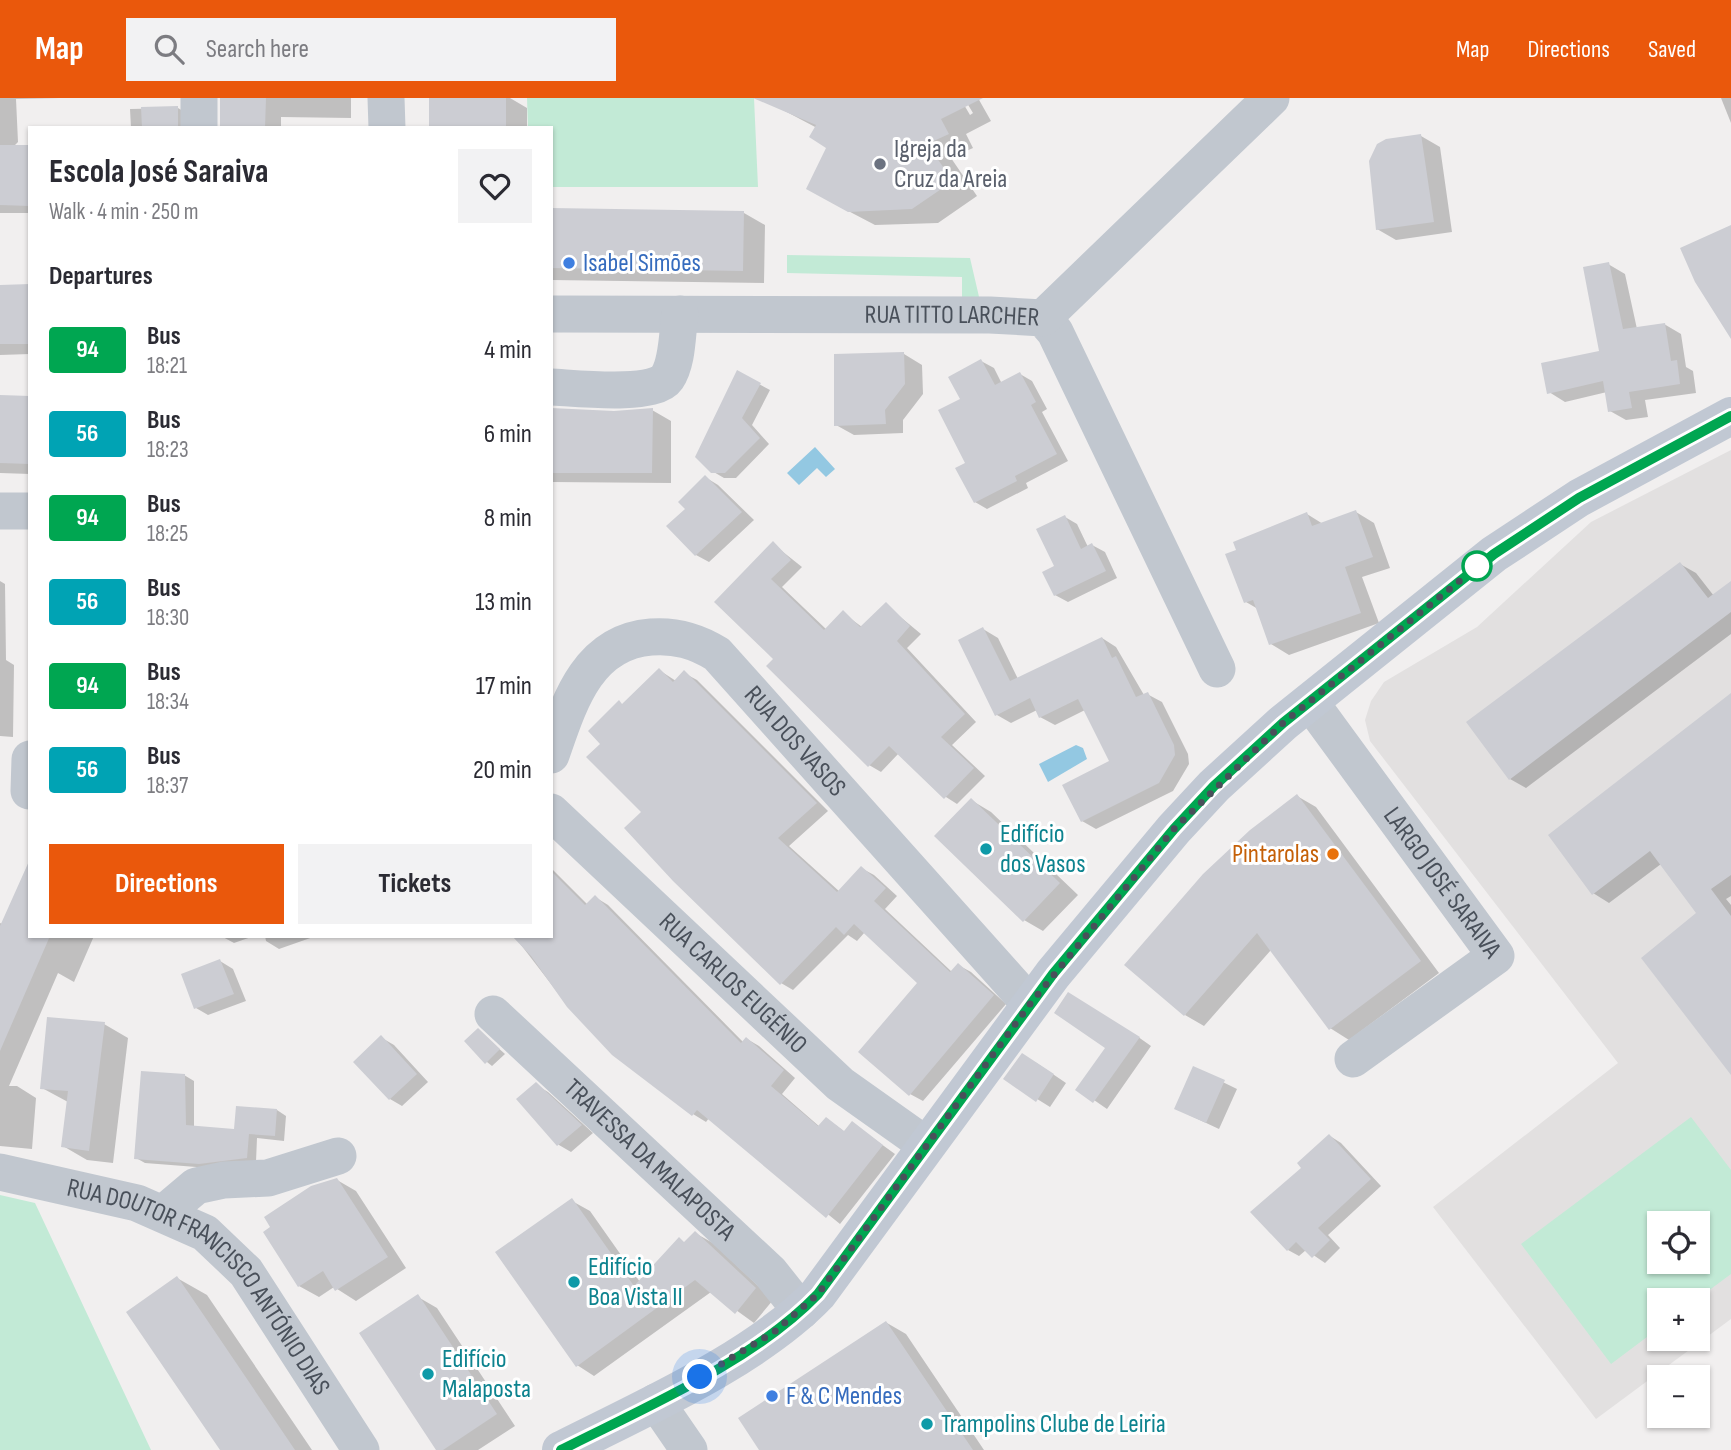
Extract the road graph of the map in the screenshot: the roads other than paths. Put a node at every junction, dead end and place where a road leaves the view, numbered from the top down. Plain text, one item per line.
1 (199, 98) edge
2 (386, 98) edge
3 (1271, 98) edge
4 (199, 126) edge
5 (387, 126) edge
6 (553, 314) edge
7 (680, 314) junction
8 (1043, 318) junction
9 (553, 387) edge
10 (1731, 416) edge
11 (0, 511) edge
12 (28, 511) edge
13 (1217, 669) dead end
14 (1310, 702) junction
15 (553, 750) edge
16 (28, 792) edge
17 (0, 800) edge
18 (553, 814) edge
19 (1030, 1004) junction
20 (493, 1014) dead end
21 (1353, 1059) dead end
22 (926, 1145) junction
23 (338, 1156) dead end
24 (0, 1172) edge
25 (164, 1213) junction
26 (801, 1311) junction
27 (656, 1402) junction
28 (361, 1450) edge
29 (561, 1450) edge
30 (689, 1450) edge

1 - 4 street
2 - 5 street
3 - 8 street
6 - 7 street, RUA TITTO LARCHER
7 - 8 street, RUA TITTO LARCHER
7 - 9 street
8 - 13 street, RUA TITTO LARCHER
10 - 14 street
11 - 12 street
14 - 19 street
14 - 21 street, LARGO JOSÉ SARAIVA
15 - 19 street, RUA DOS VASOS
16 - 17 street
18 - 22 street, RUA CARLOS EUGÉNIO
19 - 22 street
20 - 26 street, TRAVESSA DA MALAPOSTA
22 - 26 street
23 - 25 street
24 - 25 street, RUA DOUTOR FRANCISCO ANTÓNIO DIAS
25 - 28 street, RUA DOUTOR FRANCISCO ANTÓNIO DIAS
26 - 27 street
27 - 29 street
27 - 30 street

